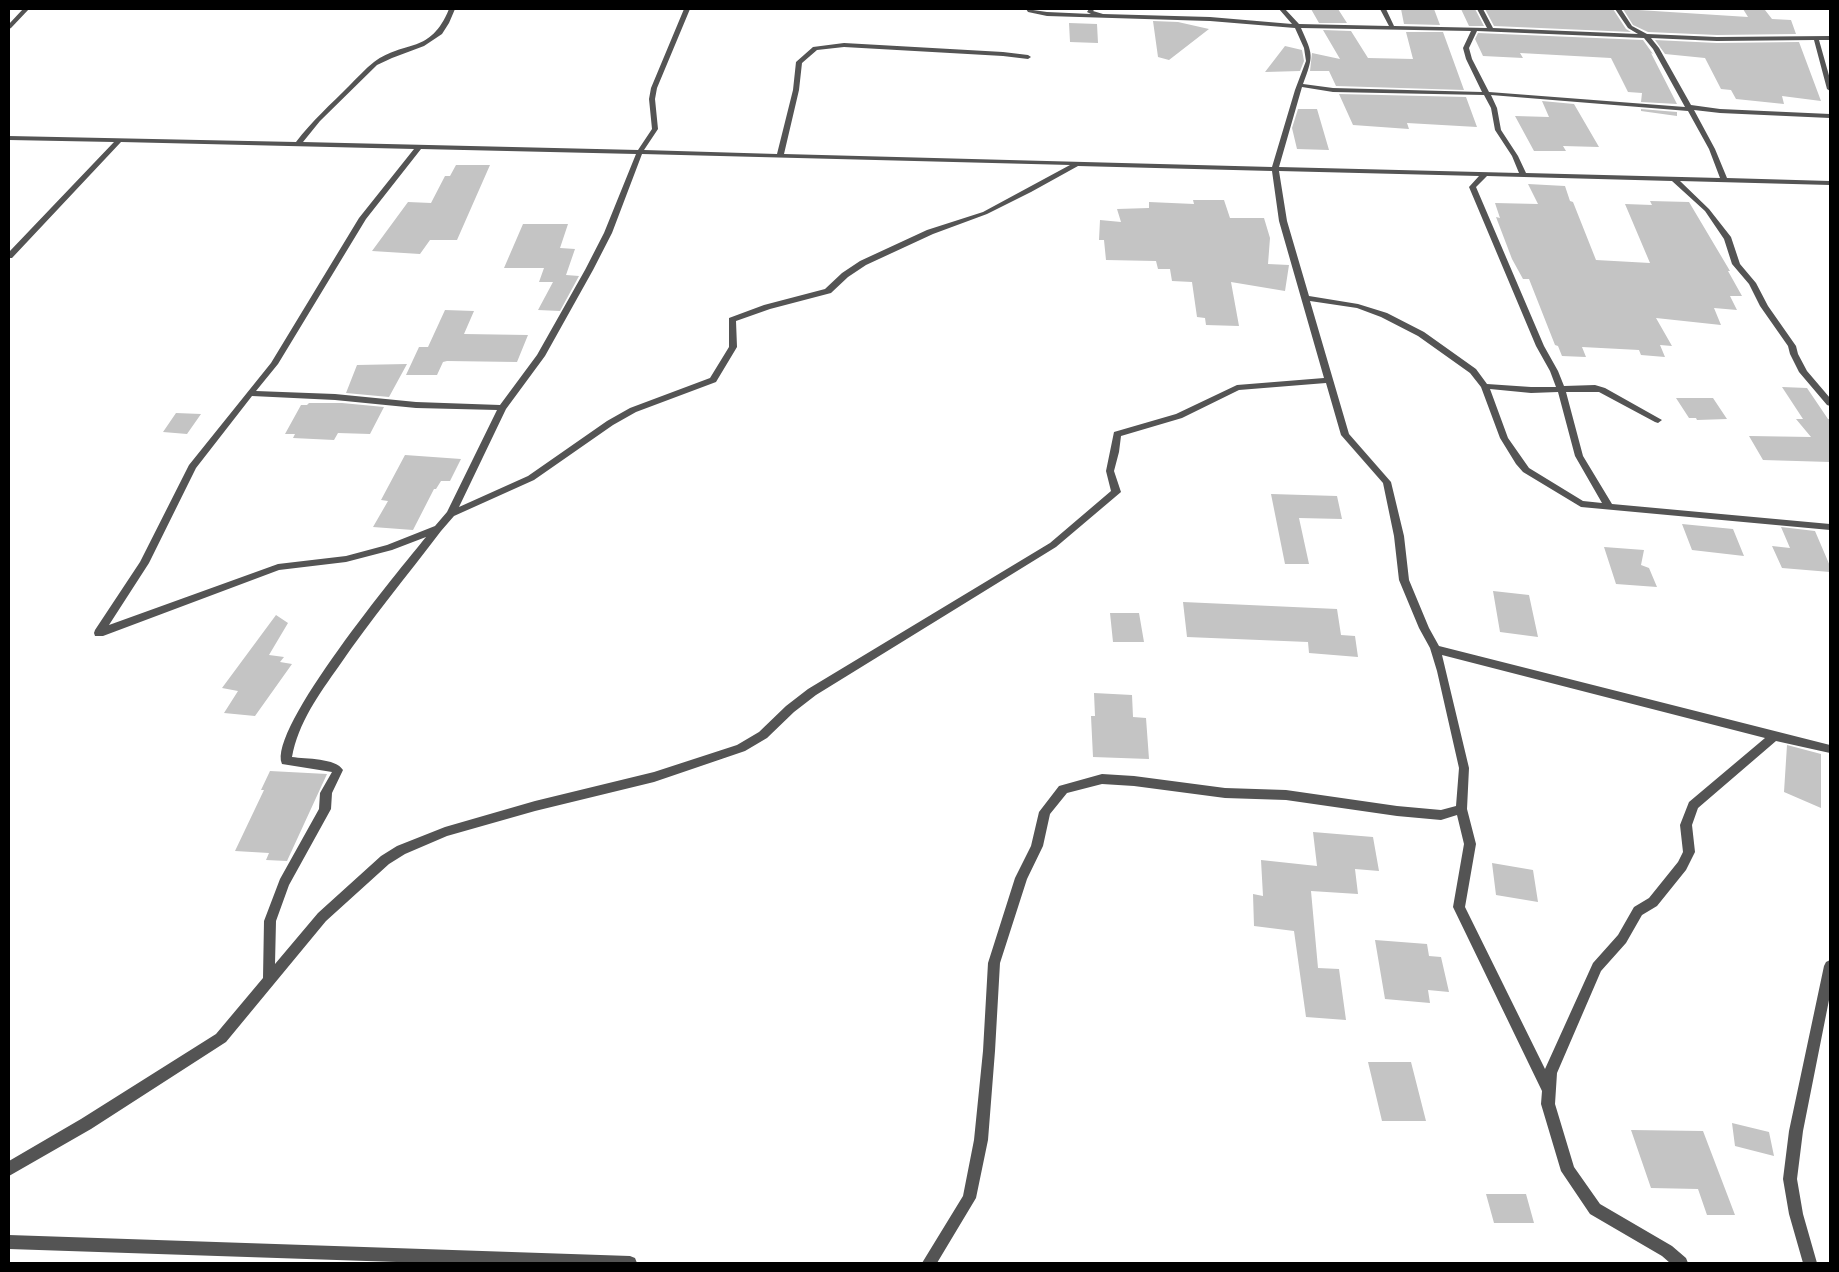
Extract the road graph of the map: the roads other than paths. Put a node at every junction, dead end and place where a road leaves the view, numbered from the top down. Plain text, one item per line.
1 (26, 9) edge
2 (452, 9) edge
3 (686, 9) edge
4 (1029, 9) edge
5 (1092, 9) edge
6 (1282, 9) edge
7 (1383, 9) edge
8 (1480, 9) edge
9 (1618, 9) edge
10 (1103, 16) junction
11 (1296, 26) junction
12 (9, 27) edge
13 (1392, 27) junction
14 (1475, 29) junction
15 (1491, 30) junction
16 (1646, 36) junction
17 (1816, 38) junction
18 (1830, 38) edge
19 (1028, 57) dead end
20 (1300, 85) junction
21 (1830, 90) edge
22 (1486, 93) junction
23 (1690, 108) junction
24 (1830, 116) edge
25 (9, 138) edge
26 (120, 140) junction
27 (298, 144) junction
28 (420, 146) junction
29 (640, 152) junction
30 (780, 156) junction
31 (1076, 165) junction
32 (1275, 168) junction
33 (1486, 173) junction
34 (1524, 174) junction
35 (1673, 178) junction
36 (1724, 180) junction
37 (1830, 182) edge
38 (9, 256) edge
39 (1306, 298) junction
40 (1330, 380) junction
41 (1484, 386) junction
42 (1561, 389) junction
43 (250, 393) junction
44 (1828, 399) edge
45 (502, 408) junction
46 (1658, 420) dead end
47 (1609, 507) junction
48 (451, 514) junction
49 (1830, 527) edge
50 (438, 528) junction
51 (1435, 649) junction
52 (1774, 736) junction
53 (1830, 749) edge
54 (1461, 809) junction
55 (1830, 966) edge
56 (270, 978) junction
57 (1549, 1091) junction
58 (9, 1169) edge
59 (9, 1242) edge
60 (630, 1263) edge
61 (929, 1263) edge
62 (1681, 1263) edge
63 (1810, 1263) edge

1 - 12 street
2 - 27 street
3 - 29 street
4 - 10 street
5 - 10 street
6 - 11 street
7 - 13 street
8 - 15 street
9 - 16 street
10 - 11 street
11 - 13 street
11 - 20 street
13 - 14 street
14 - 15 street
14 - 22 street
15 - 16 street
16 - 17 street
16 - 23 street
17 - 18 street
17 - 21 street
19 - 30 street
20 - 22 street
20 - 32 street
22 - 23 street
22 - 34 street
23 - 24 street
23 - 36 street
25 - 26 street
26 - 27 street
26 - 38 street
27 - 28 street
28 - 29 street
28 - 43 street
29 - 30 street
29 - 45 street
30 - 31 street
31 - 32 street
31 - 48 street
32 - 33 street
32 - 39 street
33 - 34 street
33 - 42 street
34 - 35 street
35 - 36 street
35 - 44 street
36 - 37 street
39 - 40 street
39 - 41 street
40 - 51 street
40 - 56 street
41 - 42 street
41 - 47 street
42 - 46 street
42 - 47 street
43 - 45 street
43 - 50 street
45 - 48 street
47 - 49 street
48 - 50 street
50 - 56 street
51 - 52 street
51 - 54 street
52 - 53 street
52 - 57 street
54 - 57 street
54 - 61 street
55 - 63 street
56 - 58 street
57 - 62 street
59 - 60 street

